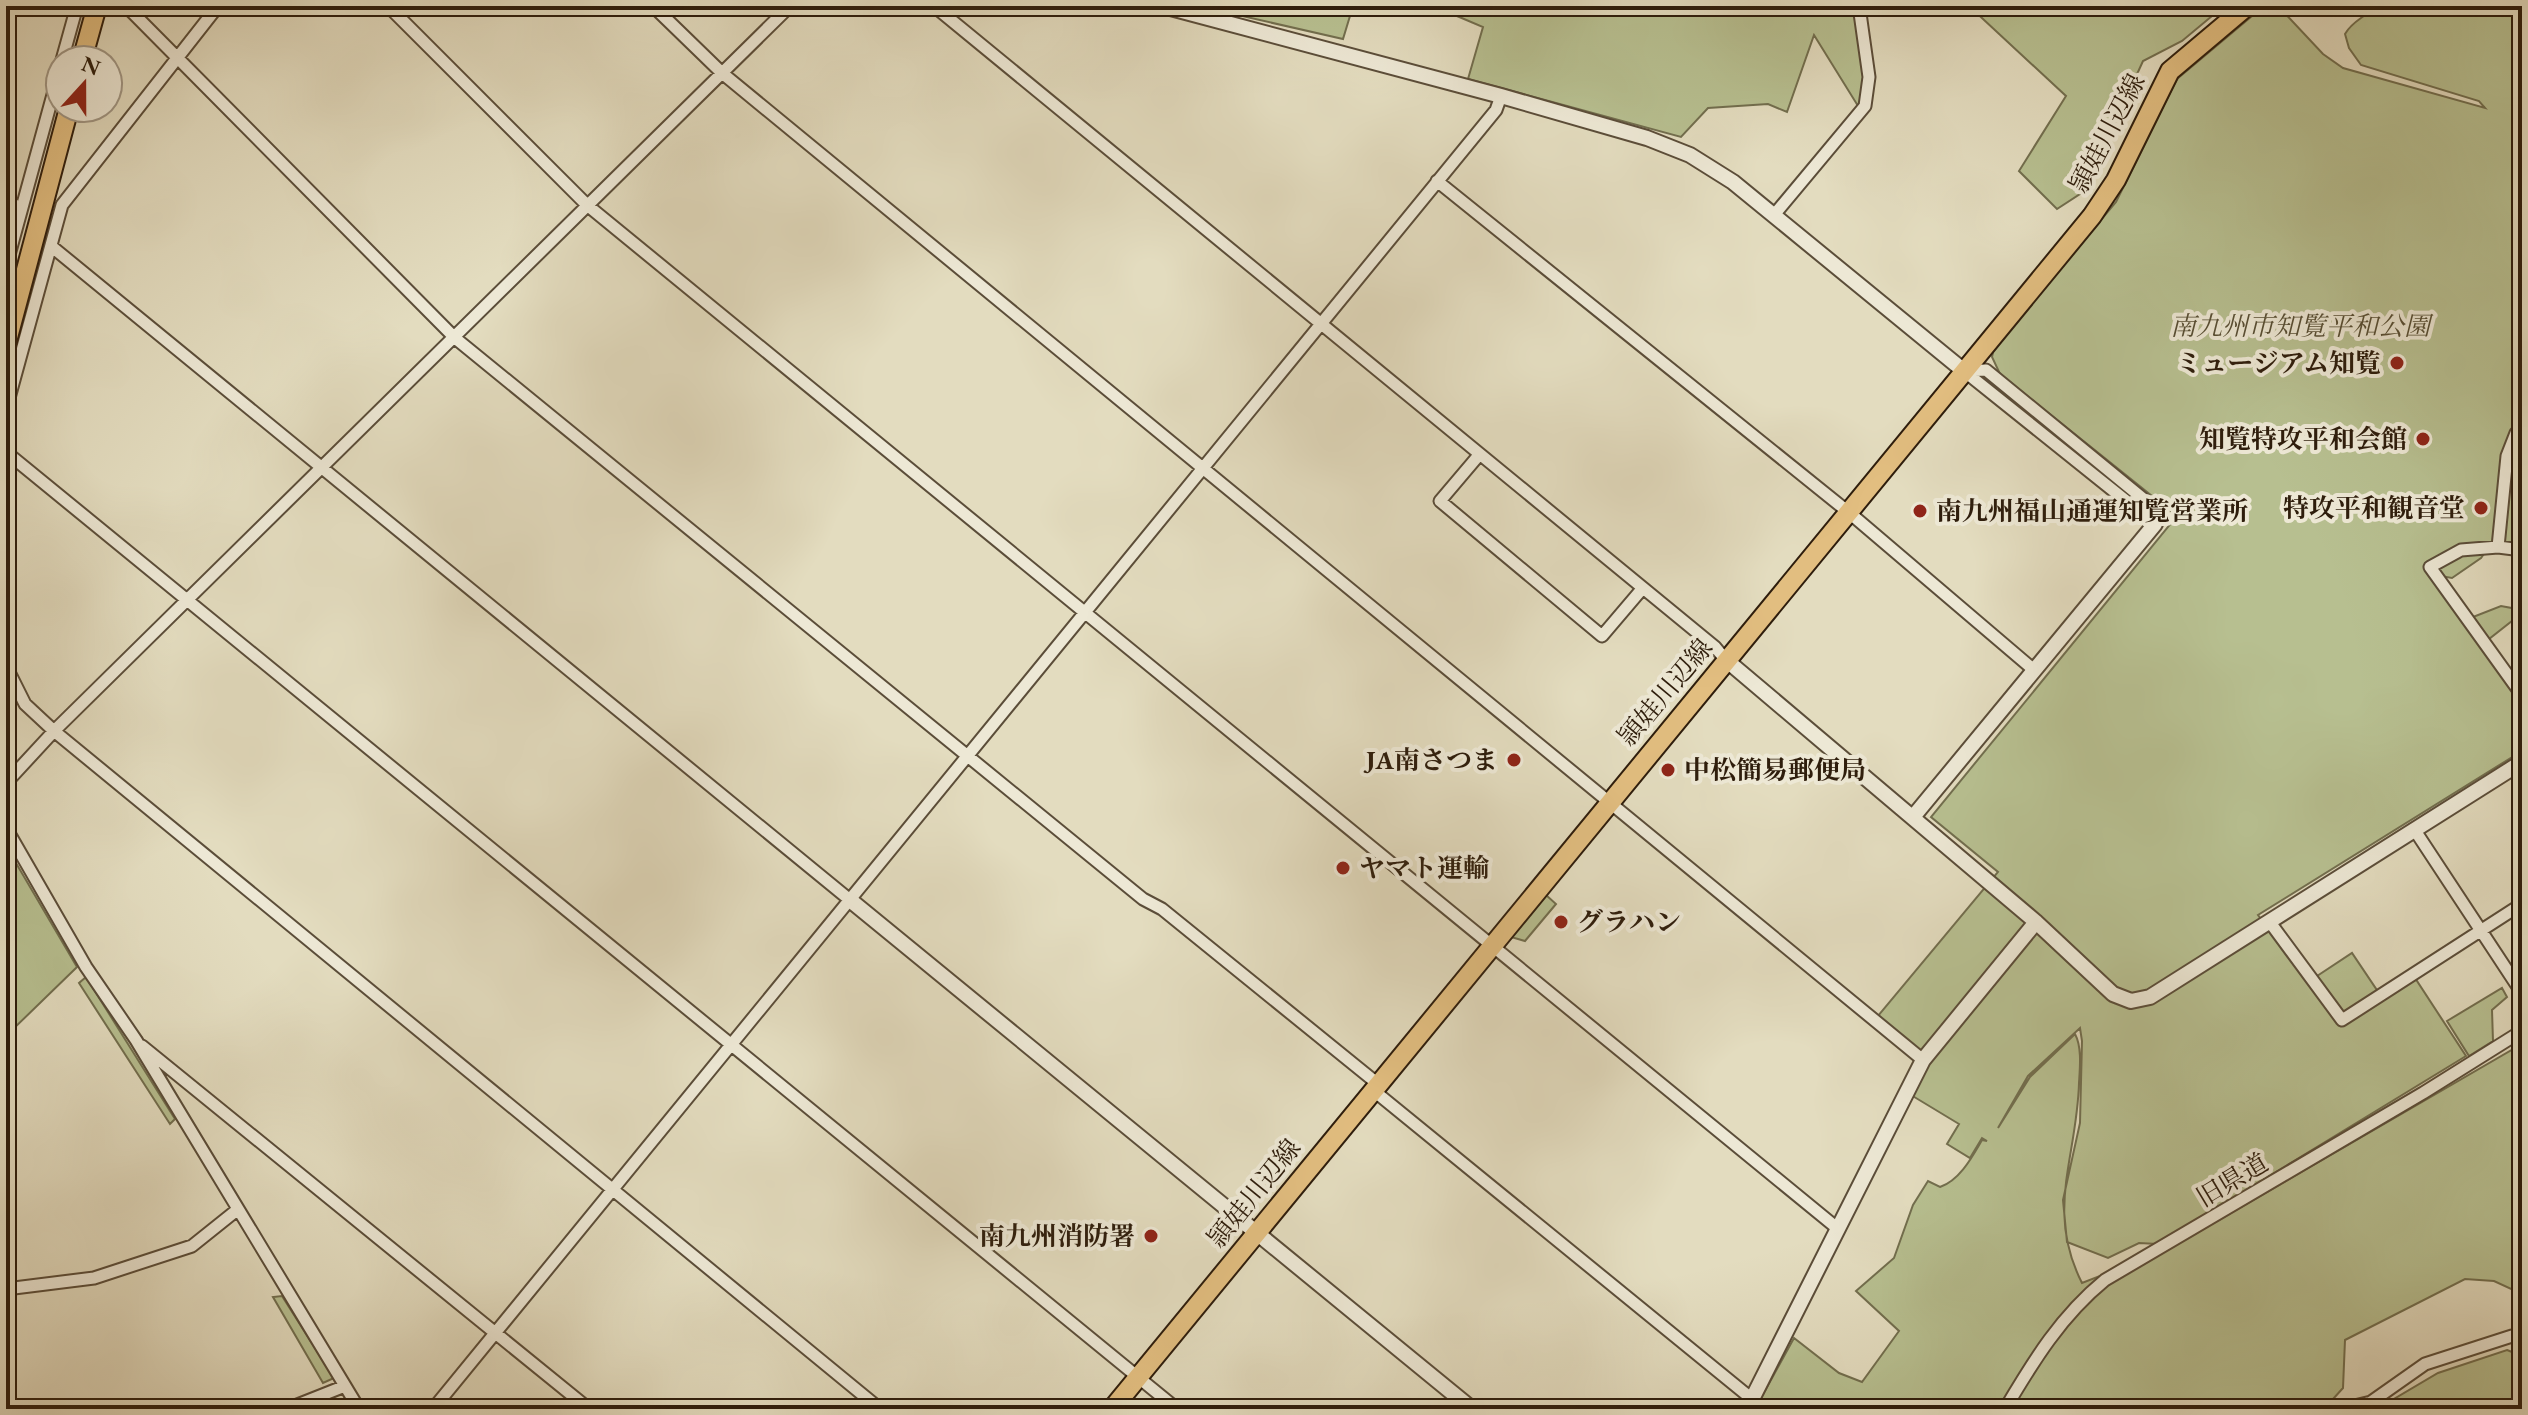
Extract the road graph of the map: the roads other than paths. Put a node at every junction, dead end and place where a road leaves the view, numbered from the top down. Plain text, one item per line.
1 (77, 6) edge
2 (97, 6) edge
3 (126, 6) edge
4 (218, 6) edge
5 (388, 6) edge
6 (653, 6) edge
7 (790, 6) edge
8 (934, 6) edge
9 (1163, 6) edge
10 (1859, 6) edge
11 (2247, 6) edge
12 (66, 44) edge
13 (86, 44) edge
14 (178, 57) junction
15 (722, 73) junction
16 (1501, 96) junction
17 (45, 124) edge
18 (65, 124) edge
19 (1437, 181) junction
20 (6, 197) edge
21 (587, 205) junction
22 (21, 211) junction
23 (1774, 215) junction
24 (10, 235) edge
25 (51, 246) junction
26 (6, 266) edge
27 (1321, 324) junction
28 (455, 338) junction
29 (6, 345) edge
30 (1964, 371) junction
31 (6, 409) edge
32 (2522, 438) edge
33 (6, 452) edge
34 (1479, 455) junction
35 (322, 469) junction
36 (1204, 469) junction
37 (1846, 511) junction
38 (2155, 524) joint
39 (2498, 547) junction
40 (2522, 550) edge
41 (1642, 589) junction
42 (188, 600) junction
43 (1085, 614) junction
44 (1725, 659) junction
45 (6, 666) edge
46 (2034, 670) junction
47 (6, 691) edge
48 (2522, 695) edge
49 (25, 704) junction
50 (54, 731) junction
51 (969, 757) junction
52 (2522, 762) edge
53 (6, 783) edge
54 (1607, 801) junction
55 (1913, 817) junction
56 (6, 828) edge
57 (2414, 829) junction
58 (850, 900) junction
59 (2522, 904) edge
60 (2269, 921) junction
61 (2036, 922) junction
62 (2480, 931) junction
63 (1490, 946) junction
64 (2522, 993) edge
65 (2522, 1031) edge
66 (136, 1040) junction
67 (732, 1047) junction
68 (1923, 1060) junction
69 (1376, 1087) junction
70 (612, 1190) junction
71 (237, 1210) junction
72 (1837, 1228) junction
73 (1256, 1232) junction
74 (6, 1289) edge
75 (496, 1333) junction
76 (2512, 1336) dead end
77 (1139, 1377) junction
78 (345, 1386) junction
79 (1750, 1404) edge
80 (287, 1409) edge
81 (359, 1409) edge
82 (433, 1409) edge
83 (589, 1409) edge
84 (880, 1409) edge
85 (1112, 1409) edge
86 (1177, 1409) edge
87 (1472, 1409) edge
88 (2005, 1409) edge
89 (2342, 1409) edge

1 - 12 street
2 - 13 main road
3 - 14 street
4 - 14 street
5 - 21 street
6 - 15 street
7 - 15 street
8 - 27 street
9 - 16 street
10 - 23 street
11 - 30 main road, 頴娃川辺線
14 - 25 street
14 - 28 street
15 - 21 street
15 - 36 street
16 - 19 street
16 - 23 street
17 - 22 street
18 - 29 main road
19 - 27 street
19 - 37 street
20 - 22 street
21 - 28 street
21 - 43 street
22 - 24 street
23 - 30 street
24 - 26 street
25 - 31 street
25 - 35 street
27 - 34 street
27 - 36 street
28 - 35 street
28 - 51 street
30 - 37 main road, 頴娃川辺線
30 - 38 street
32 - 39 street
33 - 42 street
34 - 41 street
34 - 41 street
35 - 42 street
35 - 58 street
36 - 43 street
36 - 54 street
37 - 44 main road, 頴娃川辺線
37 - 46 street
38 - 46 street
39 - 40 street
39 - 48 street
41 - 44 street
42 - 50 street
42 - 67 street
43 - 51 street
43 - 63 street
44 - 54 main road, 頴娃川辺線
44 - 55 street
45 - 49 street
46 - 55 street
47 - 49 street
49 - 50 street
50 - 53 street
50 - 70 street
51 - 58 street
51 - 69 street
52 - 57 street
54 - 63 main road, 頴娃川辺線
54 - 68 street
55 - 61 street
56 - 66 street
57 - 60 street
57 - 62 street
58 - 67 street
58 - 73 street
59 - 62 street
60 - 61 street
60 - 62 street
61 - 68 street
62 - 64 street
63 - 69 main road, 頴娃川辺線
63 - 72 street
65 - 88 street, 旧県道
66 - 71 street
66 - 75 street
67 - 70 street
67 - 77 street
68 - 72 street
69 - 73 main road, 頴娃川辺線
69 - 79 street
70 - 75 street
70 - 84 street
71 - 74 street
71 - 78 street
72 - 79 street
73 - 77 main road, 頴娃川辺線
73 - 87 street
75 - 82 street
75 - 83 street
76 - 89 street
77 - 85 main road, 頴娃川辺線
77 - 86 street
78 - 80 street
78 - 81 street

